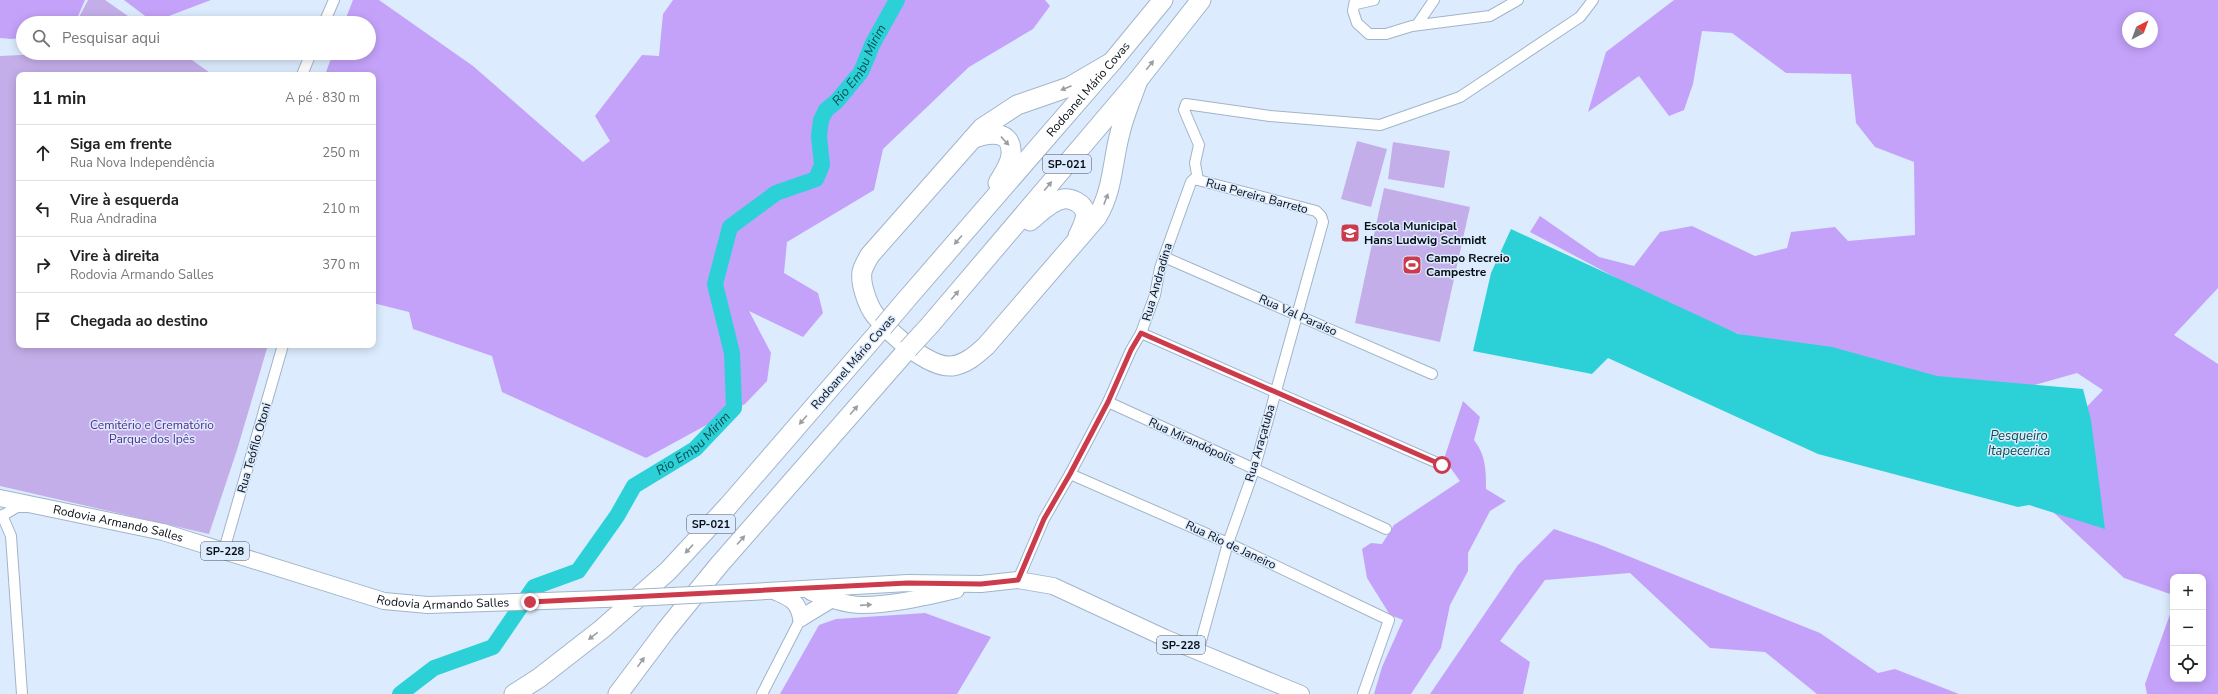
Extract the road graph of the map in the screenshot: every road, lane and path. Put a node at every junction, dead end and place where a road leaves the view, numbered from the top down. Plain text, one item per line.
1 (334, 0) edge
2 (1163, 0) edge
3 (1201, 0) edge
4 (1374, 0) edge
5 (1434, 0) edge
6 (1518, 0) edge
7 (1594, 0) edge
8 (1356, 2) edge
9 (327, 16) edge
10 (1417, 25) junction
11 (308, 60) edge
12 (1112, 62) junction
13 (303, 72) edge
14 (1138, 80) junction
15 (971, 140) junction
16 (1198, 180) junction
17 (1316, 211) joint
18 (975, 220) junction
19 (1076, 242) junction
20 (994, 250) junction
21 (1164, 257) junction
22 (1296, 315) junction
23 (1141, 333) junction
24 (282, 348) edge
25 (1432, 374) dead end
26 (1275, 391) junction
27 (1108, 402) junction
28 (1442, 465) dead end
29 (1254, 470) junction
30 (1070, 474) junction
31 (2, 506) edge
32 (1386, 529) dead end
33 (0, 531) edge
34 (11, 536) junction
35 (1228, 543) junction
36 (224, 550) junction
37 (1018, 580) junction
38 (981, 584) junction
39 (851, 587) junction
40 (798, 589) junction
41 (774, 591) junction
42 (819, 599) junction
43 (801, 618) junction
44 (1198, 652) junction
45 (22, 694) edge
46 (514, 694) edge
47 (618, 694) edge
48 (762, 694) edge
49 (1301, 694) edge
50 (1363, 694) edge

1 - 9 street
2 - 12 highway, Rodoanel Mário Covas / SP-021
14 -> 3 highway, SP-021
4 - 8 street
5 - 10 street
6 - 10 street
7 - 16 street
8 - 10 street
11 - 13 street
12 -> 15 highway
12 - 18 highway, Rodoanel Mário Covas / SP-021
19 -> 14 highway
20 -> 14 highway, SP-021
15 -> 18 highway
15 - 19 highway
16 - 17 street, Rua Pereira Barreto
16 - 21 street, Rua Andradina
17 - 22 street, Rua Araçatuba
18 -> 46 highway, Rodoanel Mário Covas / SP-021, bridge
19 - 20 highway
47 -> 20 highway, SP-021, bridge
21 - 22 street, Rua Val Paraíso
21 - 23 street, Rua Andradina
22 - 25 street, Rua Val Paraíso
22 - 26 street, Rua Araçatuba
23 - 26 street
23 - 27 street, Rua Andradina
24 - 36 street, Rua Teófilo Otoni
26 - 28 street
26 - 29 street, Rua Araçatuba
27 - 29 street, Rua Mirandópolis
27 - 30 street, Rua Andradina
29 - 32 street, Rua Mirandópolis
29 - 35 street, Rua Araçatuba
30 - 35 street, Rua Rio de Janeiro
30 - 37 street, Rua Andradina
31 - 34 street
31 - 36 main road, Rodovia Armando Salles / SP-228
33 - 34 street
34 - 45 street
35 - 44 street, Rua Araçatuba
35 - 50 street, Rua Rio de Janeiro
36 - 41 main road, Rodovia Armando Salles / SP-228, bridge
37 - 38 main road, Rodovia Armando Salles / SP-228
37 - 44 main road, Rodovia Armando Salles / SP-228
38 - 39 main road, Rodovia Armando Salles / SP-228
42 -> 38 main road
39 - 40 main road, Rodovia Armando Salles / SP-228
39 - 42 main road
40 - 41 main road, Rodovia Armando Salles / SP-228
40 - 42 main road
41 - 43 main road
42 - 43 main road
42 - 43 main road
43 - 48 street
44 - 49 main road, Rodovia Armando Salles / SP-228

